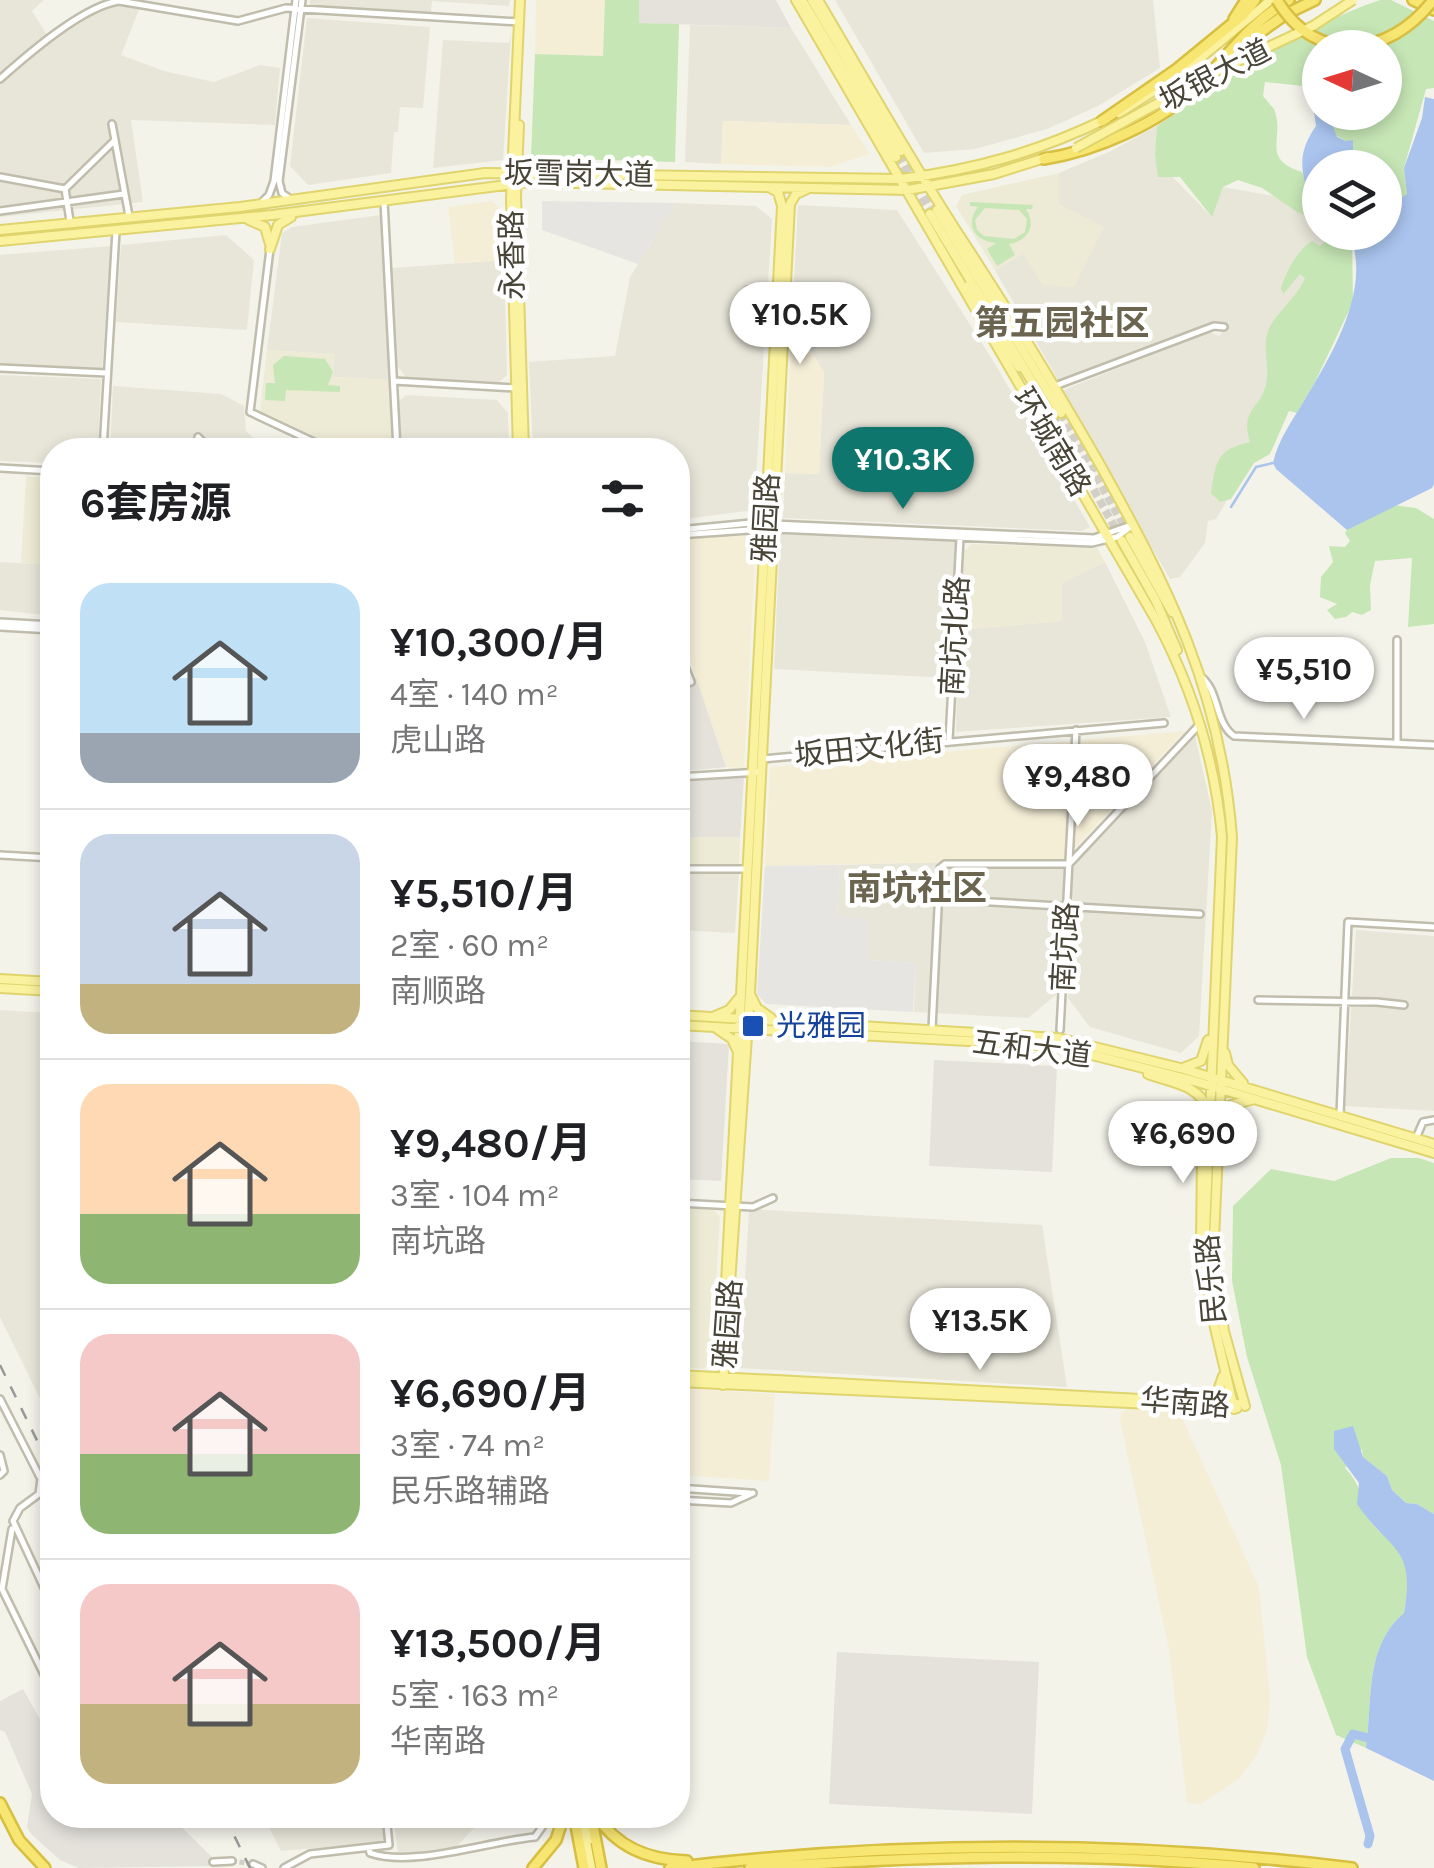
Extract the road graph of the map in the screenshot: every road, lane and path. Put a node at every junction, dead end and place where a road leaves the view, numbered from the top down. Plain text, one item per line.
1 (299, 0) edge
2 (522, 0) edge
3 (799, 0) edge
4 (815, 0) edge
5 (1246, 0) edge
6 (1256, 0) edge
7 (1274, 0) edge
8 (1290, 0) edge
9 (1315, 0) edge
10 (1353, 0) edge
11 (104, 2) edge
12 (1427, 2) edge
13 (298, 8) junction
14 (518, 22) junction
15 (1229, 26) junction
16 (1220, 60) junction
17 (0, 80) edge
18 (1146, 98) joint
19 (1102, 122) junction
20 (112, 124) dead end
21 (115, 140) junction
22 (1076, 148) joint
23 (1044, 159) junction
24 (514, 172) junction
25 (923, 176) junction
26 (0, 177) edge
27 (902, 179) junction
28 (514, 185) junction
29 (929, 186) junction
30 (770, 188) junction
31 (65, 189) junction
32 (807, 189) junction
33 (908, 190) junction
34 (124, 194) junction
35 (296, 200) junction
36 (384, 201) junction
37 (67, 202) junction
38 (256, 205) junction
39 (0, 212) edge
40 (304, 212) junction
41 (129, 216) junction
42 (241, 219) junction
43 (70, 222) junction
44 (0, 230) edge
45 (116, 231) junction
46 (0, 241) edge
47 (270, 249) junction
48 (944, 254) junction
49 (987, 276) junction
50 (748, 290) dead end
51 (776, 290) junction
52 (1224, 327) dead end
53 (1030, 363) junction
54 (0, 368) edge
55 (107, 373) junction
56 (393, 381) junction
57 (1036, 386) junction
58 (1055, 386) junction
59 (516, 388) junction
60 (104, 438) edge
61 (305, 438) edge
62 (395, 438) edge
63 (520, 438) edge
64 (521, 438) edge
65 (0, 468) edge
66 (40, 470) edge
67 (1134, 524) junction
68 (769, 526) junction
69 (690, 531) edge
70 (960, 535) junction
71 (1108, 538) junction
72 (0, 625) edge
73 (40, 627) edge
74 (1397, 640) dead end
75 (1194, 655) junction
76 (1200, 675) junction
77 (1186, 678) junction
78 (1164, 723) dead end
79 (1200, 724) junction
80 (1076, 730) junction
81 (949, 740) junction
82 (1397, 743) junction
83 (1434, 745) edge
84 (757, 759) junction
85 (756, 772) junction
86 (690, 776) edge
87 (0, 855) edge
88 (40, 857) edge
89 (1069, 864) junction
90 (690, 869) edge
91 (748, 870) junction
92 (939, 899) junction
93 (1067, 906) junction
94 (1200, 914) dead end
95 (1434, 927) edge
96 (747, 961) junction
97 (0, 980) edge
98 (40, 982) edge
99 (0, 988) edge
100 (40, 990) edge
101 (746, 991) junction
102 (1258, 1000) dead end
103 (1345, 1001) junction
104 (1404, 1005) dead end
105 (1220, 1008) junction
106 (690, 1017) edge
107 (707, 1021) junction
108 (690, 1023) edge
109 (744, 1024) junction
110 (778, 1026) junction
111 (932, 1029) junction
112 (1060, 1030) dead end
113 (1223, 1045) junction
114 (742, 1057) junction
115 (1118, 1062) junction
116 (1180, 1068) junction
117 (1216, 1083) junction
118 (1251, 1088) junction
119 (1260, 1100) junction
120 (1340, 1114) junction
121 (1434, 1120) edge
122 (1215, 1123) junction
123 (1416, 1138) junction
124 (1434, 1144) edge
125 (1434, 1154) edge
126 (773, 1198) dead end
127 (690, 1203) edge
128 (733, 1206) junction
129 (1223, 1367) junction
130 (690, 1379) edge
131 (723, 1380) junction
132 (0, 1399) edge
133 (1197, 1402) junction
134 (1234, 1406) junction
135 (1245, 1406) joint
136 (0, 1455) edge
137 (0, 1475) edge
138 (40, 1479) edge
139 (690, 1489) edge
140 (40, 1490) edge
141 (690, 1501) edge
142 (13, 1521) junction
143 (40, 1579) edge
144 (40, 1666) edge
145 (0, 1803) edge
146 (387, 1828) edge
147 (542, 1828) edge
148 (560, 1828) edge
149 (587, 1828) edge
150 (587, 1828) edge
151 (602, 1828) edge
152 (369, 1848) junction
153 (785, 1856) junction
154 (232, 1861) dead end
155 (213, 1862) dead end
156 (252, 1864) dead end
157 (811, 1864) junction
158 (45, 1868) edge
159 (262, 1868) edge
160 (284, 1868) edge
161 (533, 1868) edge
162 (593, 1868) edge
163 (670, 1868) edge
164 (750, 1868) edge
165 (785, 1868) edge
166 (1254, 1868) edge
167 (1349, 1868) edge

1 - 13 street
2 - 14 main road, 永香路
2 - 24 main road, 永香路
3 - 4 main road, 环城南路
3 - 27 main road, 环城南路
4 - 25 main road, 环城南路
5 - 15 highway
6 - 15 highway
7 - 12 highway, bridge
7 - 18 main road, 坂银大道
8 - 16 highway
9 - 16 highway
10 - 22 main road, 坂银大道, bridge
11 - 13 street
11 - 17 street
13 - 14 street
13 - 35 street
13 - 38 street
14 - 24 main road, 永香路
15 - 19 highway
16 - 23 highway
18 - 19 main road, 坂雪岗大道
19 - 25 main road, 坂雪岗大道
20 - 21 street
21 - 31 street
21 - 34 street
22 - 23 main road, 坂雪岗大道
23 - 29 main road, 坂雪岗大道
24 - 27 main road, 坂雪岗大道
24 - 28 main road, 永香路
24 - 35 main road, 坂雪岗大道
25 - 27 main road, 坂雪岗大道
25 - 29 main road, 环城南路
26 - 31 street
27 - 33 main road, 环城南路
28 - 30 main road, 坂雪岗大道
28 - 36 main road, 坂雪岗大道
28 - 59 main road, 永香路
28 - 64 main road, 永香路
29 - 33 main road, 坂雪岗大道
29 - 49 main road, 环城南路
30 - 32 main road, 坂雪岗大道
30 - 51 main road, 雅园路
31 - 37 street
32 - 33 main road, 坂雪岗大道
32 - 68 main road, 雅园路
33 - 48 main road, 环城南路
34 - 37 street
34 - 41 street
35 - 38 main road, 坂雪岗大道
36 - 40 main road, 坂雪岗大道
36 - 56 street
37 - 39 street
37 - 43 street
38 - 41 main road, 坂雪岗大道
40 - 42 main road, 坂雪岗大道
40 - 47 main road
41 - 43 main road, 坂雪岗大道
42 - 45 main road, 坂雪岗大道
42 - 47 main road
43 - 44 main road, 坂雪岗大道
45 - 46 main road, 坂雪岗大道
45 - 55 street
47 - 61 street
48 - 57 main road
48 - 71 main road, 环城南路
49 - 53 main road
49 - 58 main road, 环城南路
50 - 51 street
51 - 68 main road, 雅园路
52 - 58 street
53 - 57 main road, 环城南路
53 - 57 main road, 环城南路
54 - 55 street
55 - 60 street
56 - 59 street
56 - 62 street
58 - 67 main road, 环城南路
59 - 63 main road, 永香路
65 - 66 street
67 - 71 street
67 - 75 main road, 环城南路
68 - 69 street
68 - 70 street
68 - 84 main road, 雅园路
70 - 71 street
70 - 81 street, 南坑北路
71 - 77 main road, 环城南路
72 - 73 street
74 - 82 street
75 - 76 main road, 环城南路
75 - 77 main road, 环城南路
76 - 82 street
76 - 105 main road, 环城南路
77 - 79 main road, 环城南路
78 - 80 street, 坂田文化街
79 - 89 street
79 - 105 main road, 环城南路
80 - 81 street, 坂田文化街
80 - 89 street, 南坑路
81 - 84 street, 坂田文化街
82 - 83 street
84 - 85 main road, 雅园路
85 - 86 street
85 - 91 main road, 雅园路
85 - 96 main road, 雅园路
87 - 88 street
89 - 92 street
89 - 93 street, 南坑路
90 - 91 street
91 - 96 main road, 雅园路
92 - 93 street
92 - 111 street
93 - 94 street
93 - 112 street, 南坑路
95 - 103 street
96 - 101 main road, 雅园路
97 - 98 main road
99 - 100 main road
101 - 107 main road
101 - 109 main road, 雅园路
101 - 110 main road
102 - 103 street
103 - 104 street
103 - 120 street
105 - 113 main road, 环城南路
105 - 116 main road
105 - 117 main road, 环城南路
106 - 107 main road, 五和大道
107 - 108 main road, 五和大道
107 - 109 main road, 五和大道
107 - 114 main road
109 - 110 main road, 五和大道
109 - 114 main road, 雅园路
110 - 111 main road, 五和大道
110 - 114 main road
110 - 115 main road, 五和大道
111 - 116 main road, 五和大道
113 - 117 main road, 环城南路
113 - 118 main road
114 - 128 main road, 雅园路
115 - 117 main road, 五和大道
115 - 122 main road
116 - 117 main road, 五和大道
117 - 118 main road, 五和大道
117 - 119 main road, 五和大道
117 - 122 main road, 民乐路
118 - 120 main road, 五和大道
119 - 122 main road
119 - 125 main road, 五和大道
120 - 123 main road, 五和大道
121 - 123 street
122 - 129 main road, 民乐路
122 - 135 main road, 民乐路
123 - 124 main road, 五和大道
126 - 128 street
127 - 128 street
128 - 131 main road, 雅园路
129 - 133 main road
129 - 134 main road, 民乐路
130 - 131 main road, 华南路
131 - 133 main road, 华南路
131 - 134 main road, 华南路
132 - 138 street
133 - 134 main road, 华南路
134 - 135 main road, 华南路
136 - 137 street
139 - 141 street
140 - 142 street
142 - 143 street
142 - 144 street
145 - 158 highway
146 - 152 street
147 - 152 street
148 - 161 highway
149 - 162 highway
150 - 162 highway
151 - 153 highway
152 - 160 street
153 - 163 highway
153 - 167 highway
154 - 155 street
156 - 159 street
157 - 164 highway
157 - 165 highway
157 - 166 highway

